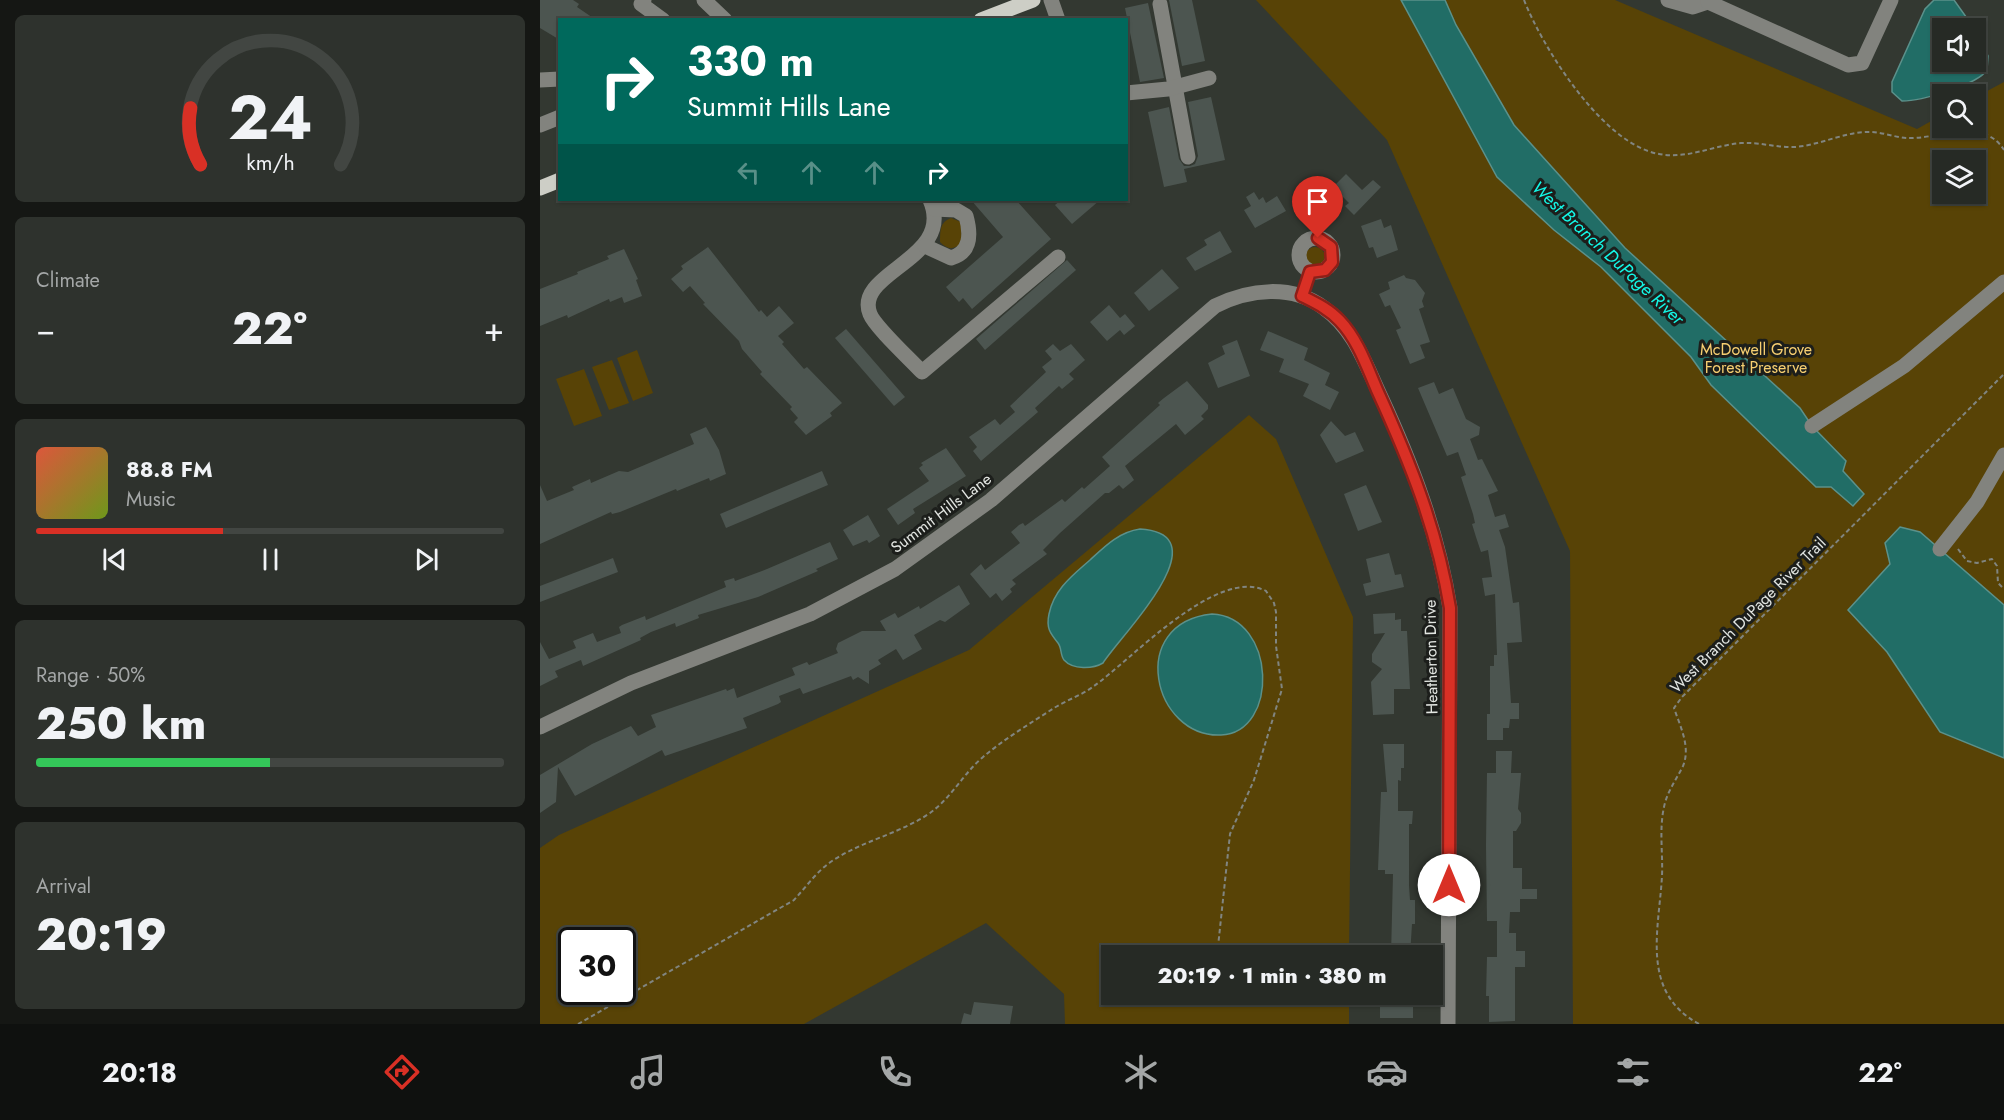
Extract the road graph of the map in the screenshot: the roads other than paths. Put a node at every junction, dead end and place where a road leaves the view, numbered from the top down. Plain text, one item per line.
1 (644, 0) edge
2 (704, 0) edge
3 (1033, 0) edge
4 (1051, 0) edge
5 (1668, 0) edge
6 (1891, 0) edge
7 (1709, 1) edge
8 (1160, 4) dead end
9 (660, 18) edge
10 (723, 18) edge
11 (986, 18) edge
12 (1057, 18) edge
13 (1209, 78) dead end
14 (558, 79) edge
15 (540, 80) edge
16 (1175, 87) junction
17 (1128, 93) edge
18 (558, 118) edge
19 (540, 125) edge
20 (1188, 157) dead end
21 (558, 181) edge
22 (540, 188) edge
23 (932, 204) edge
24 (925, 246) junction
25 (1058, 257) dead end
26 (1310, 272) dead end
27 (2004, 282) edge
28 (1302, 296) junction
29 (1812, 426) dead end
30 (2004, 455) edge
31 (1944, 543) road end
32 (540, 727) edge
33 (1448, 1024) edge

1 - 9 street
2 - 10 street
3 - 11 main road
4 - 12 street
5 - 7 street
6 - 7 street
8 - 16 street
13 - 16 street
14 - 15 street
16 - 17 street
16 - 20 street
18 - 19 street
21 - 22 main road
23 - 24 street
23 - 24 street
24 - 25 street
26 - 28 street
27 - 29 street
28 - 32 street, Summit Hills Lane
28 - 33 street, Heatherton Drive
30 - 31 street

